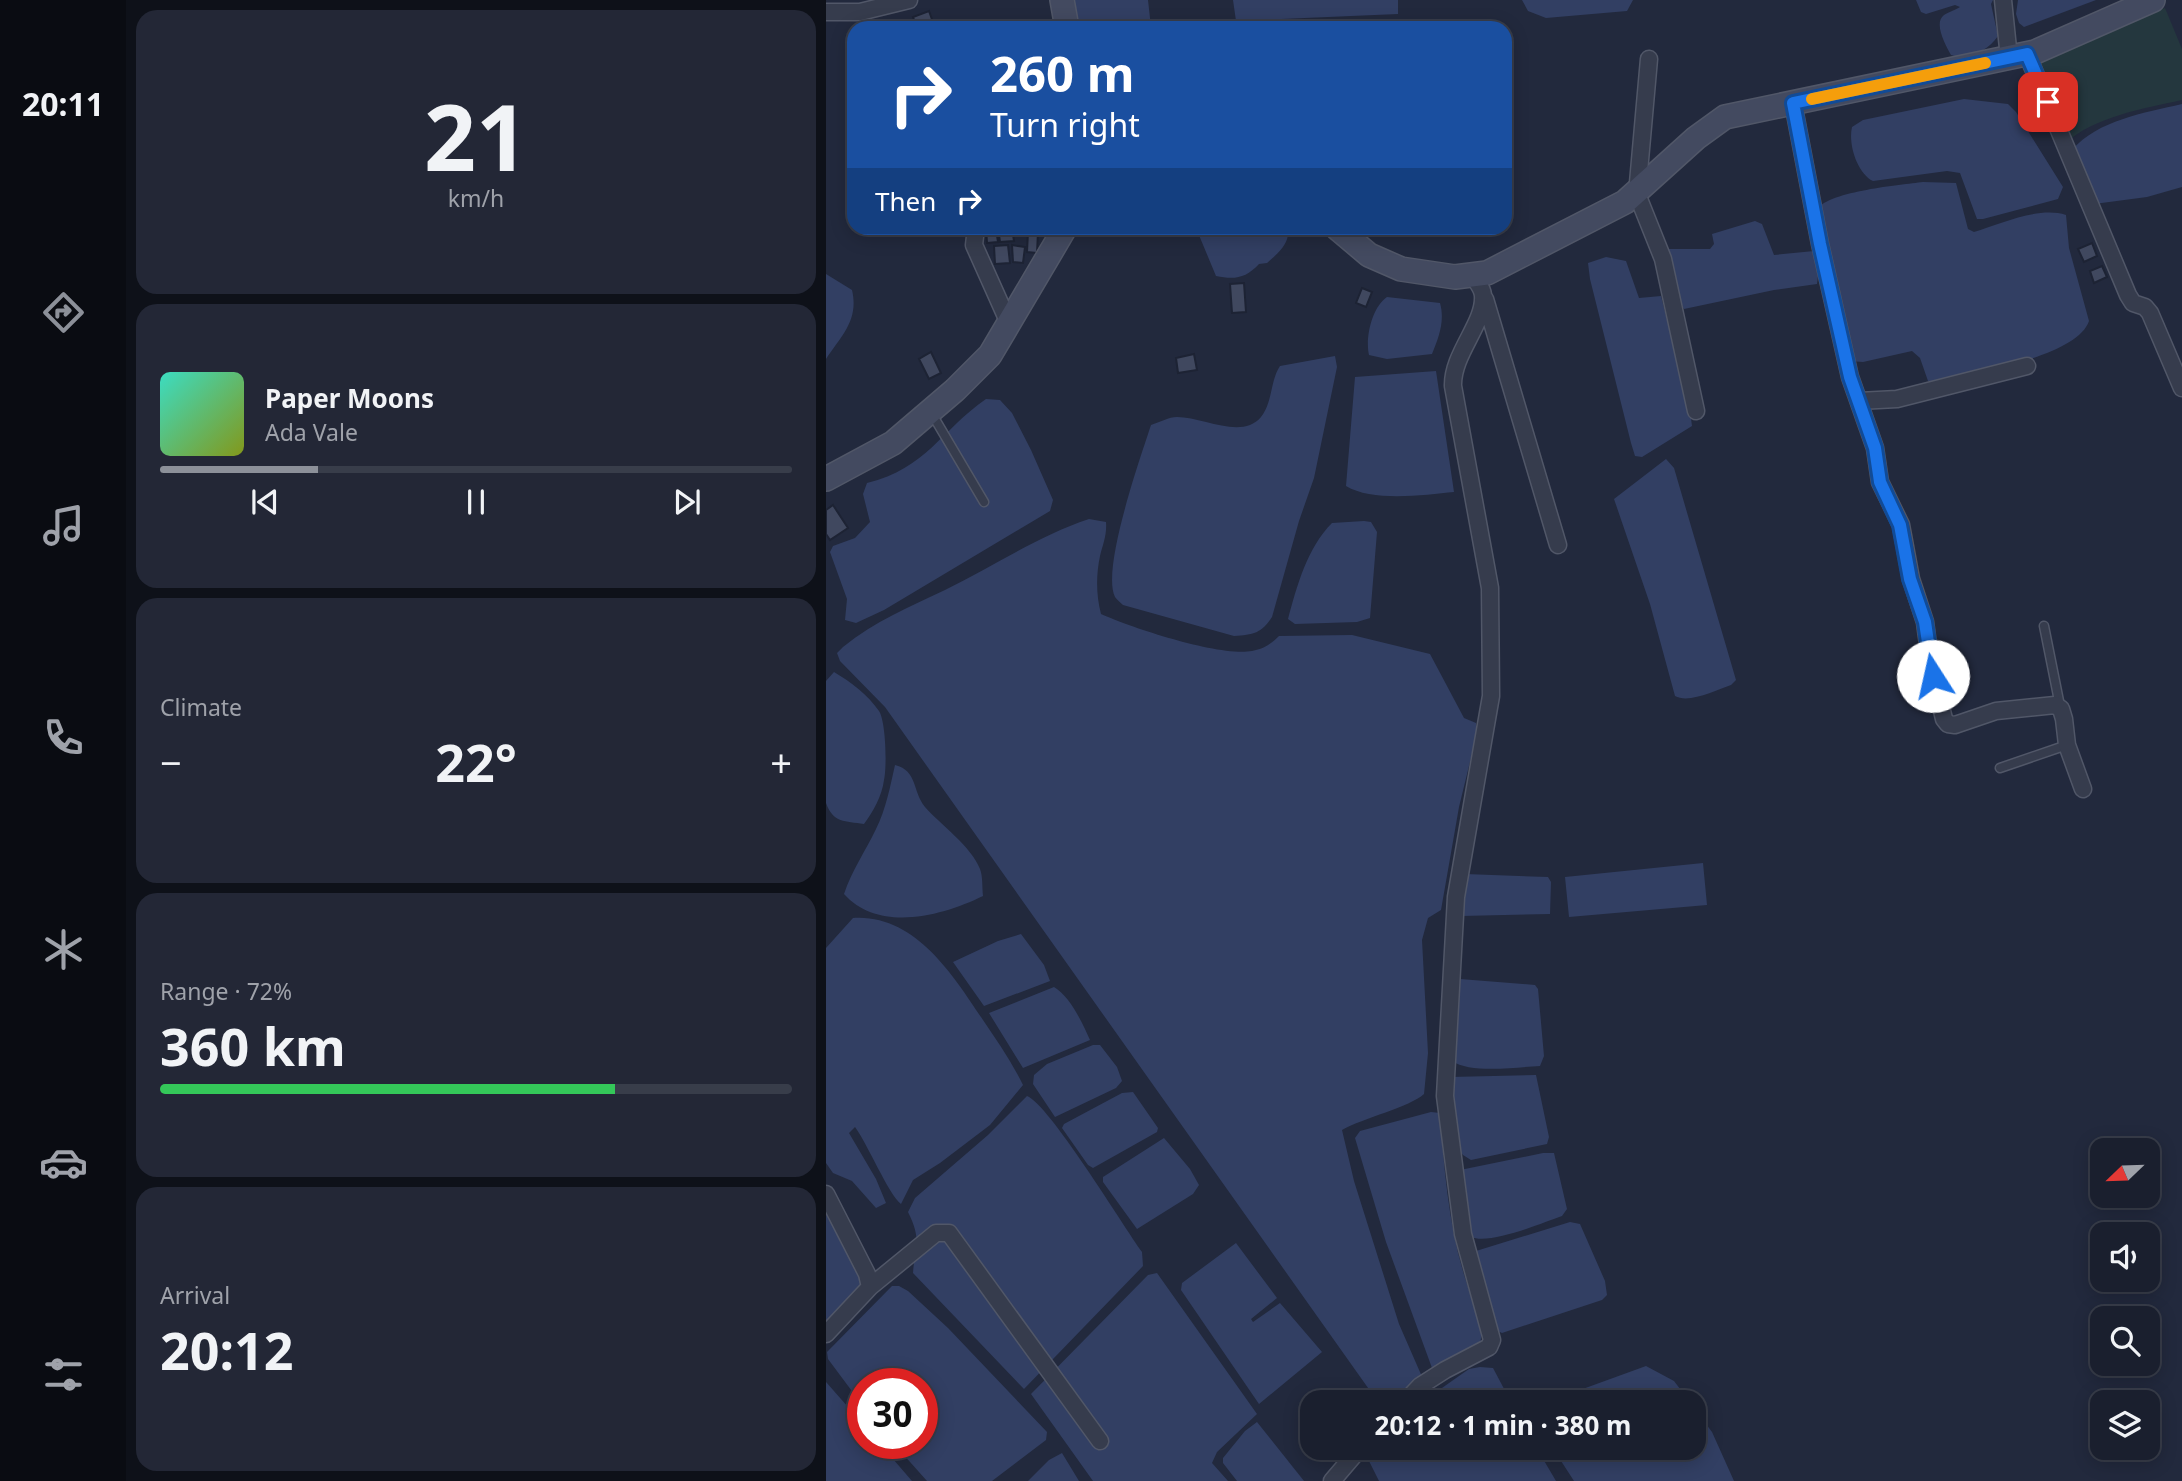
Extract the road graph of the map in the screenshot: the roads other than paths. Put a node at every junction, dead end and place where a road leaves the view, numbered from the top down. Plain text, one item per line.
1 (909, 0) edge
2 (1062, 0) edge
3 (2003, 0) edge
4 (2153, 0) edge
5 (826, 12) edge
6 (1066, 21) edge
7 (2018, 56) junction
8 (1649, 59) dead end
9 (1793, 103) junction
10 (1637, 194) junction
11 (975, 235) edge
12 (1061, 235) edge
13 (1345, 235) edge
14 (1478, 286) junction
15 (1008, 321) junction
16 (2027, 366) dead end
17 (2182, 388) edge
18 (1859, 401) junction
19 (931, 411) junction
20 (1696, 411) dead end
21 (826, 479) edge
22 (984, 502) dead end
23 (1558, 545) dead end
24 (2044, 626) dead end
25 (2061, 709) junction
26 (2067, 745) junction
27 (2000, 768) dead end
28 (2083, 789) dead end
29 (826, 1194) edge
30 (870, 1287) junction
31 (826, 1334) edge
32 (1416, 1390) edge
33 (1100, 1441) dead end
34 (1351, 1460) edge
35 (1332, 1481) edge

1 - 5 street
2 - 6 main road
3 - 7 street
4 - 7 main road
7 - 9 main road
7 - 17 street
8 - 10 street
9 - 10 main road
9 - 18 street
10 - 14 main road
10 - 20 street
11 - 15 street
12 - 15 main road
13 - 14 main road
14 - 23 street
14 - 32 street
15 - 19 main road
16 - 18 street
18 - 25 street
19 - 21 main road
19 - 22 lane
24 - 25 lane
25 - 26 street
26 - 27 lane
26 - 28 street
29 - 30 street
30 - 31 street
30 - 33 street
34 - 35 street

